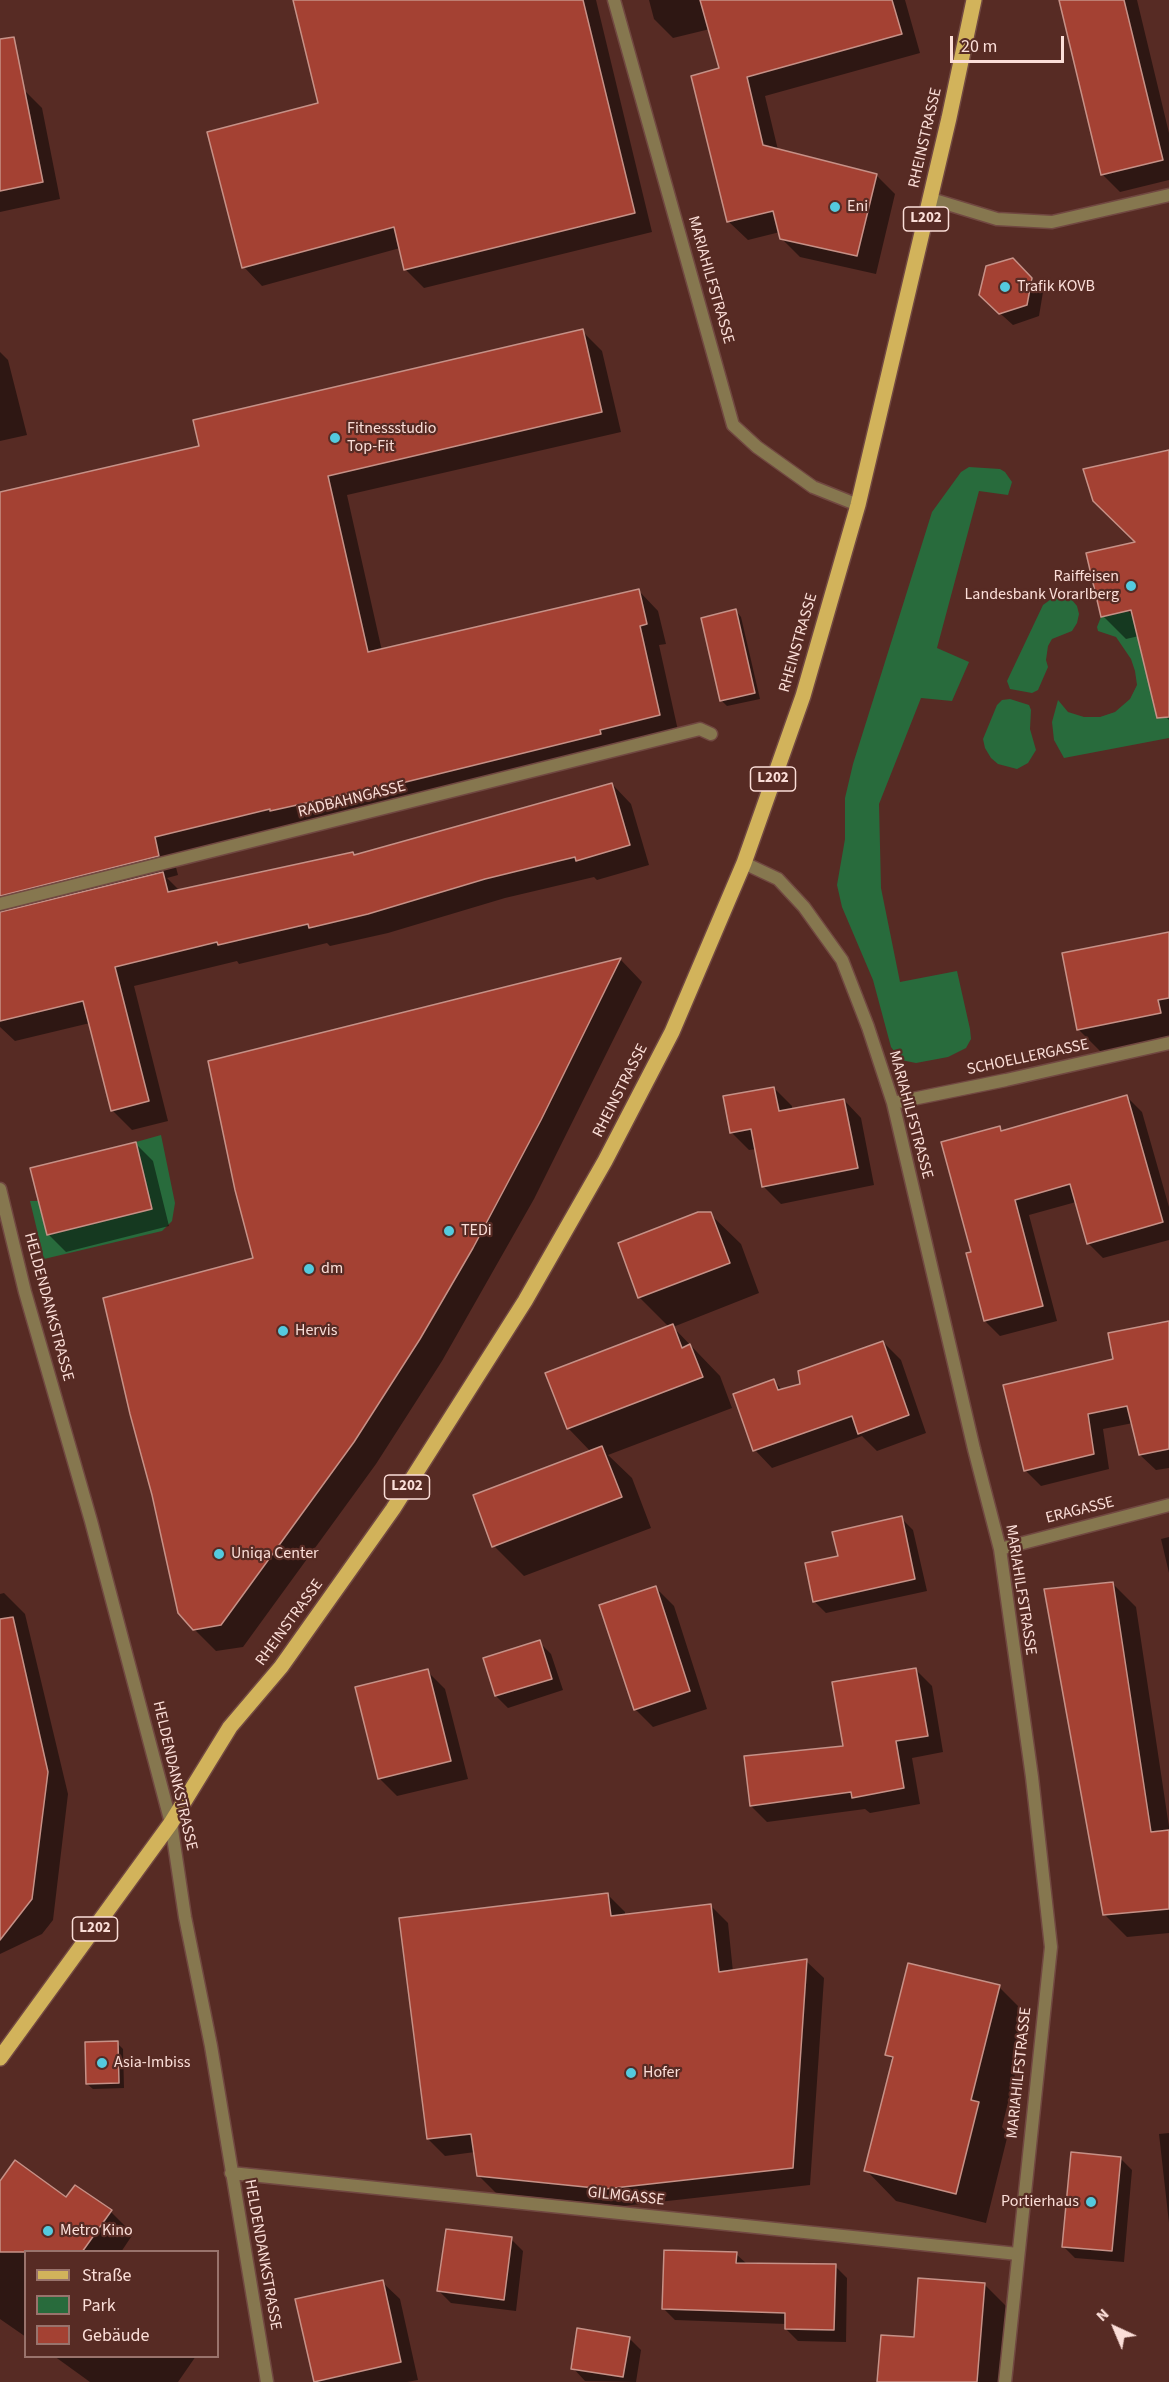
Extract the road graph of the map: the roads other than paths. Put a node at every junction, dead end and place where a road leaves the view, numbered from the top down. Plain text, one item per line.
1 (614, 0) edge
2 (974, 0) edge
3 (1169, 195) edge
4 (931, 199) junction
5 (858, 505) junction
6 (711, 734) dead end
7 (744, 863) junction
8 (0, 904) edge
9 (1169, 1043) edge
10 (893, 1103) junction
11 (0, 1189) edge
12 (1169, 1505) edge
13 (1000, 1549) junction
14 (171, 1823) junction
15 (0, 2058) edge
16 (231, 2173) junction
17 (1018, 2254) junction
18 (267, 2382) edge
19 (1005, 2382) edge

1 - 5 street, MARIAHILFSTRASSE
2 - 4 main road, RHEINSTRASSE / L202
3 - 4 street
4 - 5 main road, RHEINSTRASSE / L202
5 - 7 main road, RHEINSTRASSE / L202
6 - 8 street, RADBAHNGASSE
7 - 10 street, MARIAHILFSTRASSE
7 - 14 main road, RHEINSTRASSE / L202
9 - 10 street, SCHOELLERGASSE
10 - 13 street, MARIAHILFSTRASSE
11 - 14 street, HELDENDANKSTRASSE
12 - 13 street, ERAGASSE
13 - 17 street, MARIAHILFSTRASSE
14 - 15 main road, RHEINSTRASSE / L202
14 - 16 street, HELDENDANKSTRASSE
16 - 17 street, GILMGASSE
16 - 18 street, HELDENDANKSTRASSE
17 - 19 street, MARIAHILFSTRASSE

